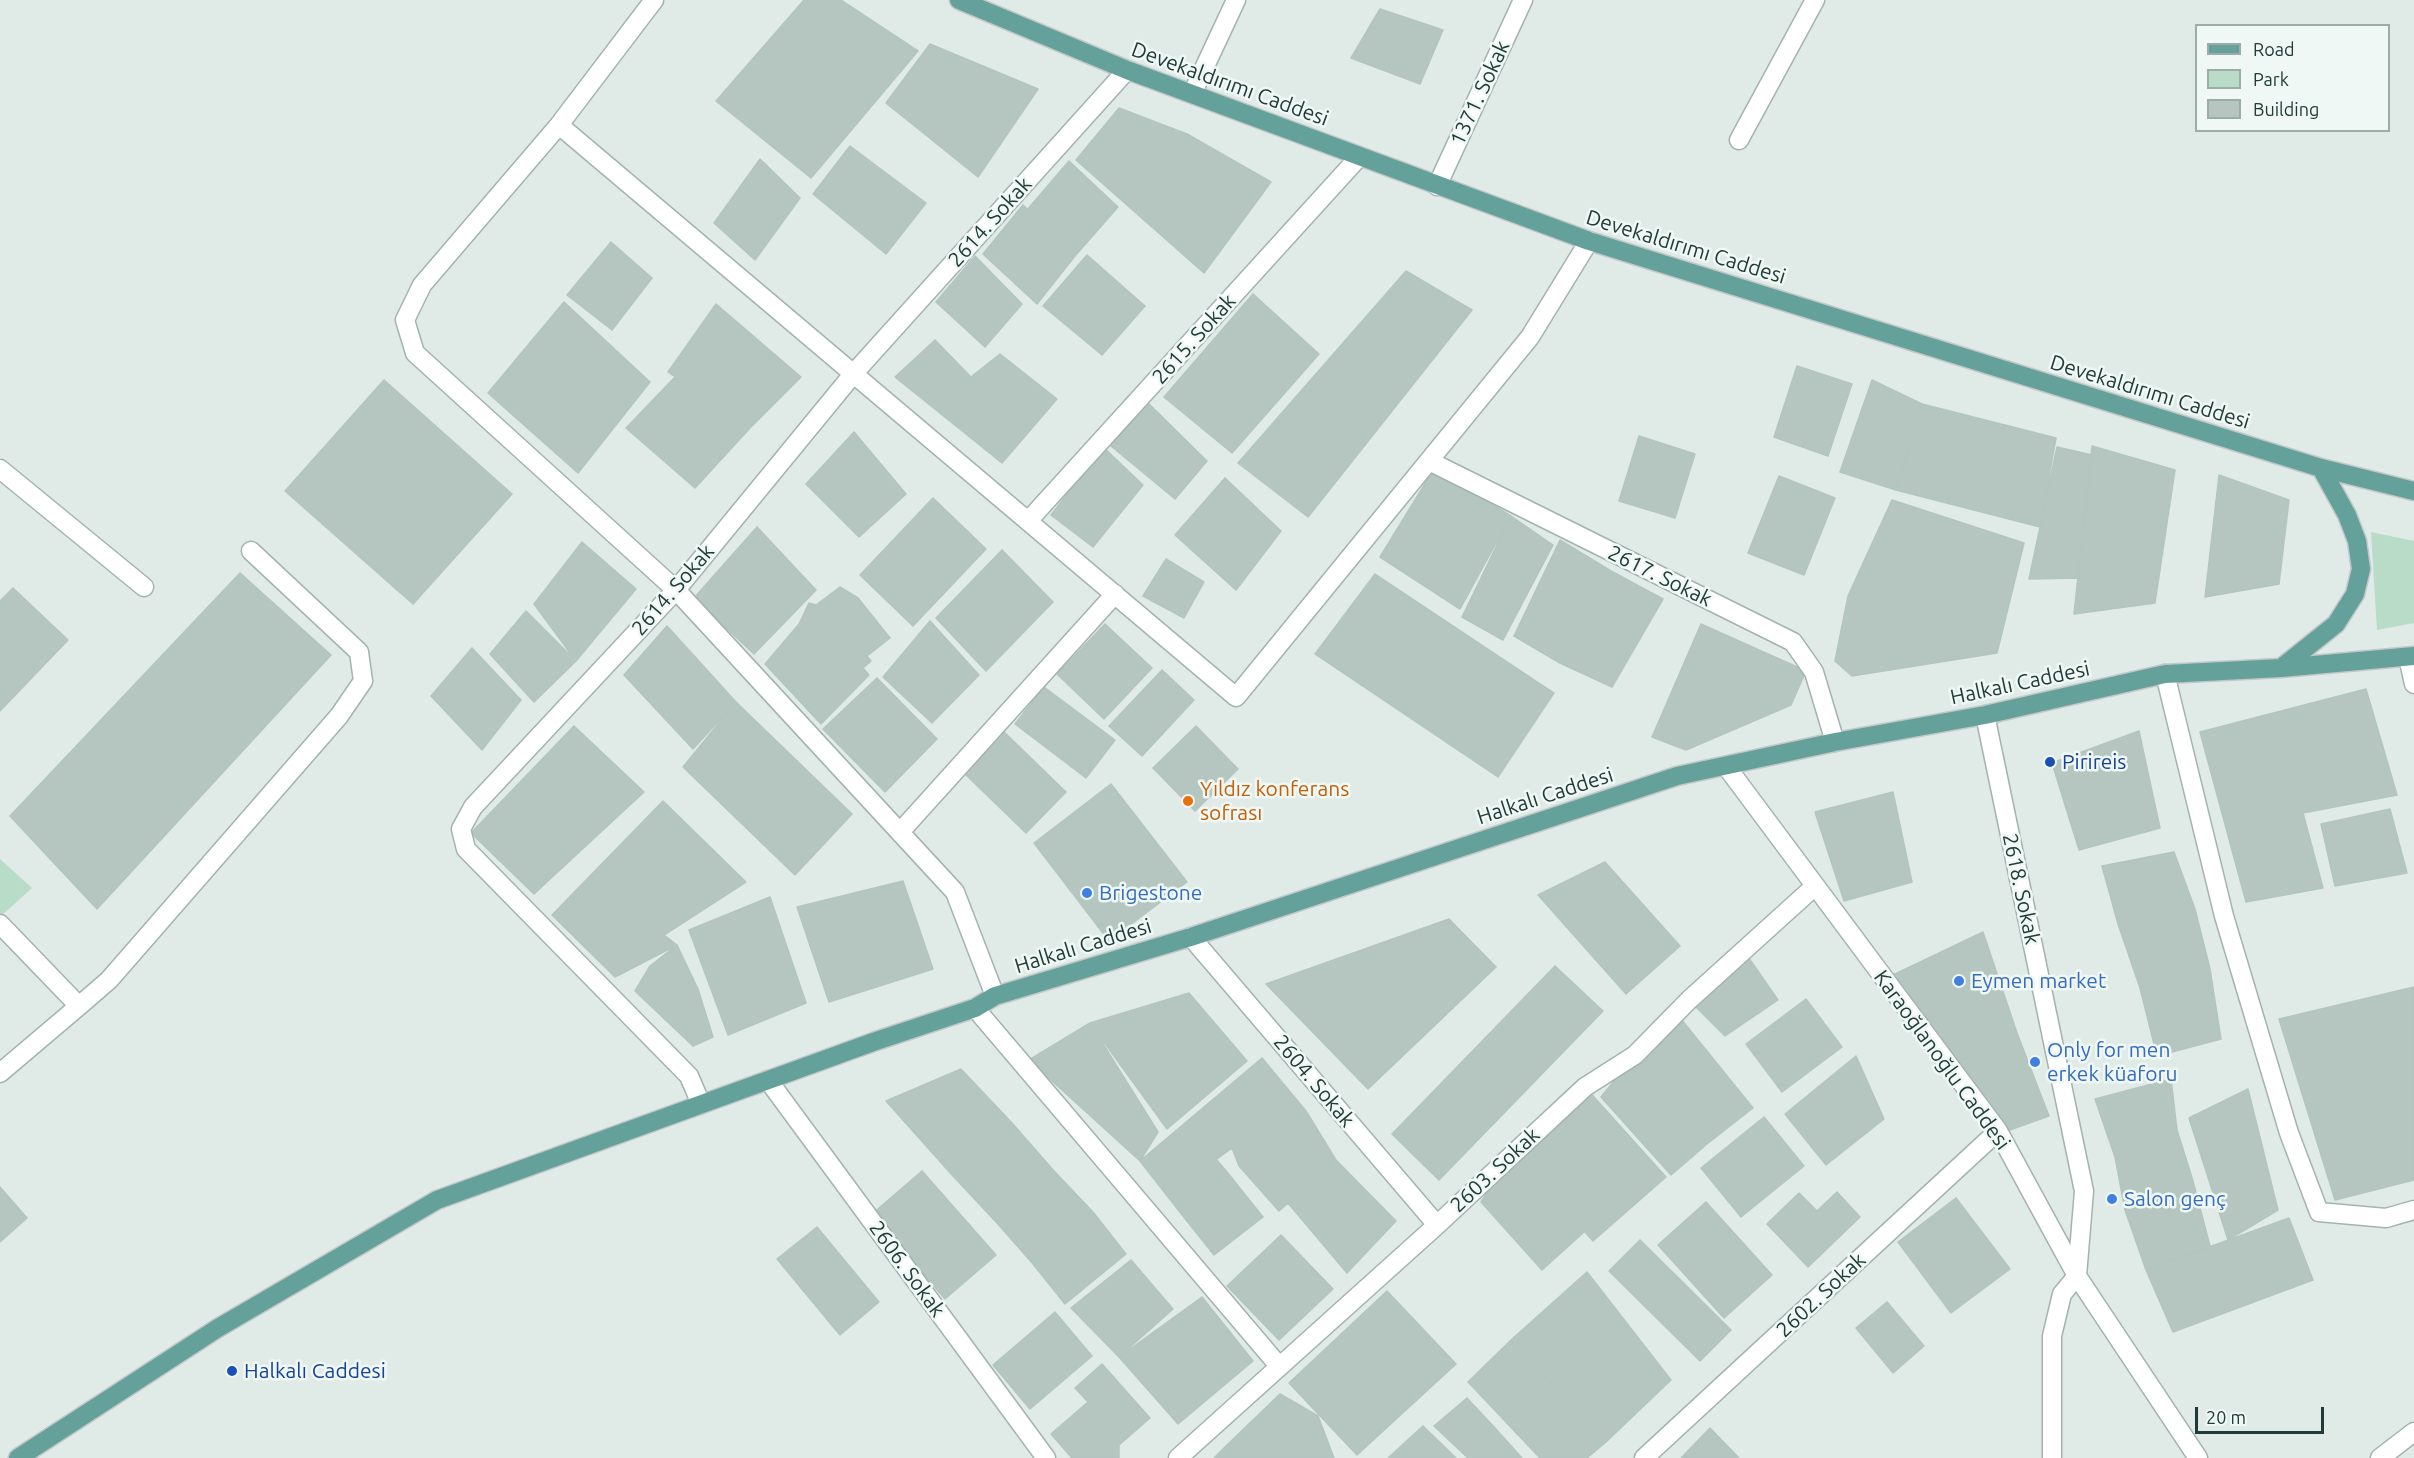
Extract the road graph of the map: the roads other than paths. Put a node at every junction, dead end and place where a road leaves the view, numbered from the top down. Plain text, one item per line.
1 (654, 0) edge
2 (959, 0) edge
3 (1236, 0) edge
4 (1523, 0) edge
5 (1815, 0) edge
6 (1127, 70) junction
7 (1193, 92) junction
8 (559, 125) junction
9 (1739, 140) dead end
10 (1359, 157) junction
11 (1437, 186) junction
12 (1589, 241) junction
13 (854, 373) junction
14 (1429, 461) junction
15 (2321, 468) junction
16 (0, 469) edge
17 (2414, 491) edge
18 (1028, 521) junction
19 (251, 550) dead end
20 (144, 587) dead end
21 (676, 590) junction
22 (1115, 594) junction
23 (2411, 656) edge
24 (2281, 668) junction
25 (2164, 674) junction
26 (2414, 684) edge
27 (1985, 715) junction
28 (1835, 742) junction
29 (1726, 766) junction
30 (900, 832) junction
31 (1815, 886) junction
32 (0, 924) edge
33 (1191, 937) junction
34 (995, 996) junction
35 (79, 1006) junction
36 (975, 1008) junction
37 (0, 1072) edge
38 (768, 1080) junction
39 (701, 1104) junction
40 (1998, 1131) junction
41 (2414, 1210) edge
42 (1437, 1225) junction
43 (2077, 1276) junction
44 (1279, 1366) junction
45 (2414, 1432) edge
46 (18, 1458) edge
47 (1046, 1458) edge
48 (1178, 1458) edge
49 (1644, 1458) edge
50 (2052, 1458) edge
51 (2198, 1458) edge
52 (2379, 1458) edge

1 - 8 street
2 - 6 main road, Devekaldırımı Caddesi
3 - 7 street
4 - 11 street, 1371. Sokak
5 - 9 street
6 - 7 main road, Devekaldırımı Caddesi
6 - 13 street, 2614. Sokak
7 - 10 main road, Devekaldırımı Caddesi
8 - 13 street
8 - 21 street
10 - 11 main road, Devekaldırımı Caddesi
10 - 18 street, 2615. Sokak
11 - 12 main road, Devekaldırımı Caddesi
12 - 14 street
12 - 15 main road, Devekaldırımı Caddesi
13 - 18 street
13 - 21 street, 2614. Sokak
14 - 22 street
14 - 28 street, 2617. Sokak
15 - 17 main road, Devekaldırımı Caddesi
15 - 24 main road
16 - 20 street
18 - 22 street
19 - 35 street
21 - 30 street
21 - 39 street, 2614. Sokak
22 - 30 street
23 - 24 main road, Halkalı Caddesi
23 - 26 street
24 - 25 main road, Halkalı Caddesi
25 - 27 main road, Halkalı Caddesi
25 - 41 street
27 - 28 main road, Halkalı Caddesi
27 - 43 street, 2618. Sokak
28 - 29 main road, Halkalı Caddesi
29 - 31 street, Karaoğlanoğlu Caddesi
29 - 33 main road, Halkalı Caddesi
30 - 34 street
31 - 40 street, Karaoğlanoğlu Caddesi
31 - 42 street, 2603. Sokak
32 - 35 street
33 - 34 main road, Halkalı Caddesi
33 - 42 street, 2604. Sokak
34 - 36 main road, Halkalı Caddesi
35 - 37 street
36 - 38 main road, Halkalı Caddesi
36 - 44 street
38 - 39 main road, Halkalı Caddesi
38 - 47 street, 2606. Sokak
39 - 46 main road, Halkalı Caddesi
40 - 43 street, Karaoğlanoğlu Caddesi
40 - 49 street, 2602. Sokak
42 - 44 street, 2603. Sokak
43 - 50 street
43 - 51 street, Karaoğlanoğlu Caddesi
44 - 48 street, 2603. Sokak
45 - 52 street

